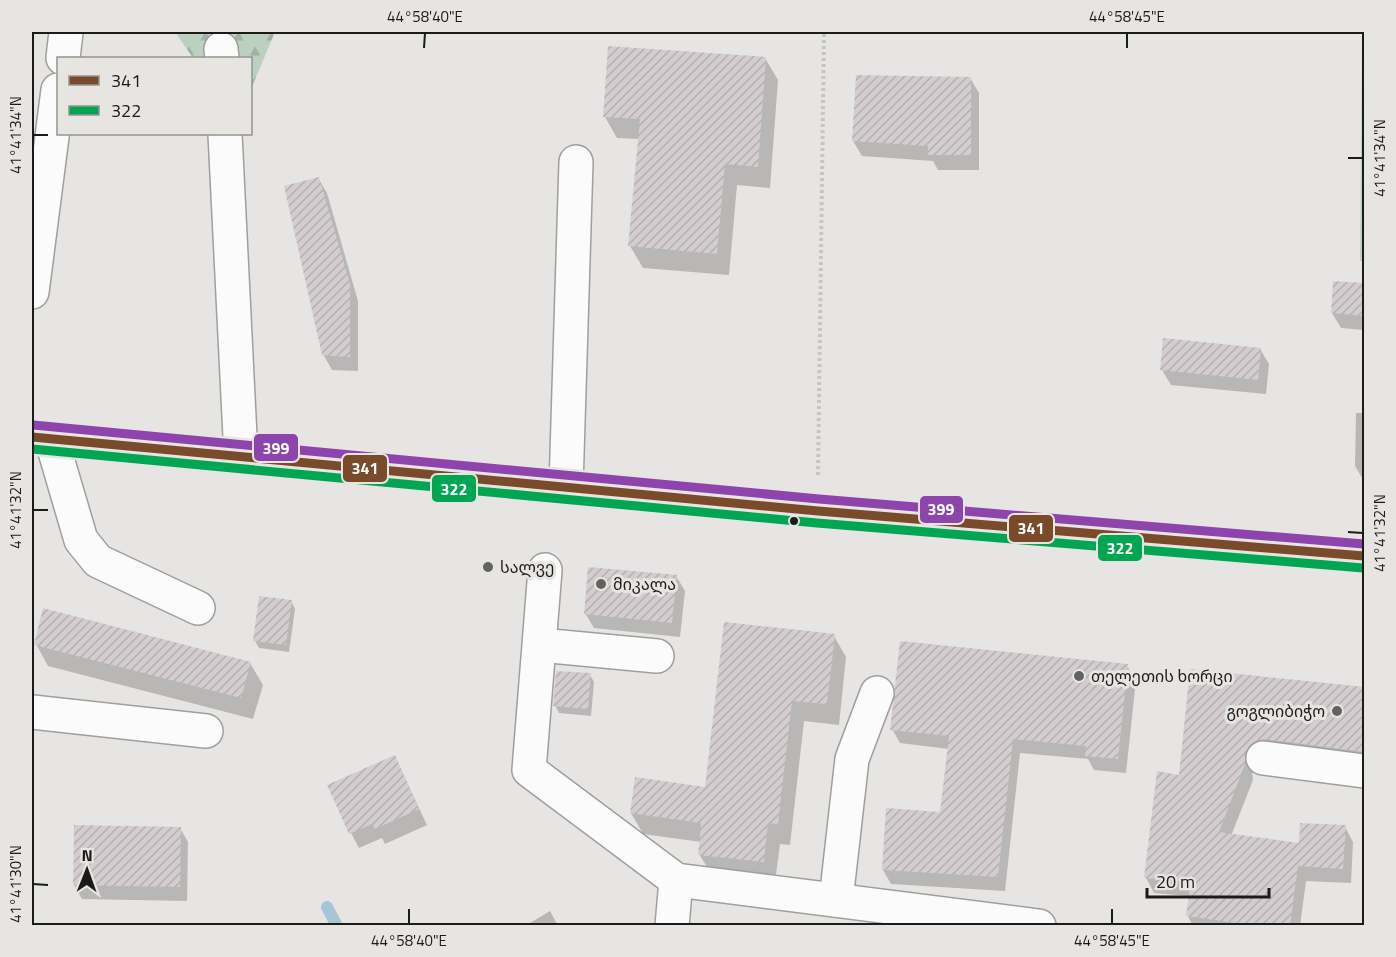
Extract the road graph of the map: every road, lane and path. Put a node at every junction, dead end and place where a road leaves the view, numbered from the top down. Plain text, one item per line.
1 (66, 32) edge
2 (824, 32) edge
3 (63, 57) edge
4 (57, 98) edge
5 (225, 135) edge
6 (576, 162) dead end
7 (32, 292) edge
8 (41, 438) edge
9 (241, 457) junction
10 (566, 487) junction
11 (818, 511) junction
12 (1365, 556) edge
13 (545, 570) dead end
14 (198, 608) dead end
15 (540, 645) junction
16 (657, 656) dead end
17 (877, 693) dead end
18 (32, 712) edge
19 (206, 731) dead end
20 (1263, 758) dead end
21 (1365, 771) edge
22 (676, 880) junction
23 (836, 900) junction
24 (975, 921) edge
25 (672, 926) edge
26 (1039, 926) edge

1 - 3 main road
2 - 11 path
4 - 7 main road
5 - 9 main road
6 - 10 main road
8 - 9 main road
8 - 14 main road
9 - 10 main road
10 - 11 main road
11 - 12 main road
13 - 15 main road
15 - 16 main road
15 - 22 main road
17 - 23 main road
18 - 19 main road
20 - 21 main road
22 - 23 main road
22 - 25 main road
23 - 24 main road
24 - 26 main road

